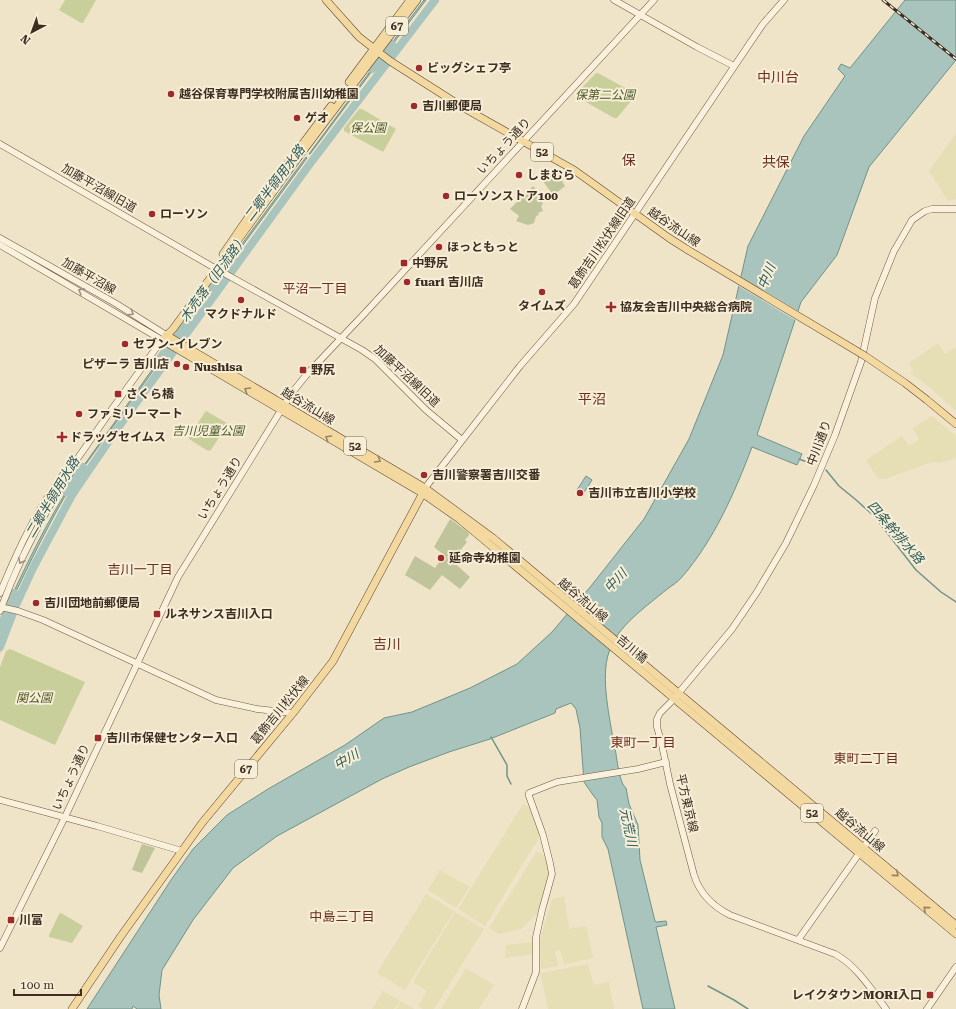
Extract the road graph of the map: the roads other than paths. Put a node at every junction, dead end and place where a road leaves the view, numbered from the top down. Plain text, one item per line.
1 (326, 0) edge
2 (410, 0) edge
3 (417, 0) edge
4 (614, 0) edge
5 (654, 0) edge
6 (784, 0) edge
7 (640, 15) junction
8 (377, 52) junction
9 (734, 66) junction
10 (523, 141) junction
11 (0, 144) edge
12 (956, 209) edge
13 (635, 214) junction
14 (0, 238) edge
15 (0, 245) edge
16 (217, 269) junction
17 (167, 338) junction
18 (341, 338) junction
19 (283, 407) junction
20 (956, 424) edge
21 (462, 440) junction
22 (73, 465) junction
23 (424, 491) junction
24 (0, 593) edge
25 (566, 604) joint
26 (2, 608) edge
27 (137, 664) junction
28 (673, 693) junction
29 (293, 713) junction
30 (666, 762) junction
31 (0, 800) edge
32 (65, 817) junction
33 (875, 831) dead end
34 (861, 850) junction
35 (182, 851) junction
36 (956, 925) edge
37 (956, 934) edge
38 (798, 940) junction
39 (0, 948) edge
40 (956, 967) edge
41 (72, 1009) edge
42 (522, 1009) edge
43 (886, 1009) edge
44 (927, 1009) edge

1 - 8 main road, 越谷流山線 / 52
2 - 8 main road, 67
3 - 8 main road, 67
4 - 7 street
5 - 7 street, いちょう通り
6 - 9 street, 葛飾吉川松伏線旧道
7 - 9 street
7 - 10 street, いちょう通り
8 - 10 main road, 越谷流山線 / 52
8 - 16 main road
9 - 13 street, 葛飾吉川松伏線旧道
10 - 13 main road, 越谷流山線 / 52
10 - 18 street, いちょう通り
11 - 16 street, 加藤平沼線旧道
12 - 28 street, 中川通り
13 - 20 main road, 越谷流山線 / 52, bridge
13 - 21 street, 葛飾吉川松伏線旧道
14 -> 17 street, 加藤平沼線
17 -> 15 street, 加藤平沼線
16 - 17 main road
16 - 18 street, 加藤平沼線旧道
19 -> 17 main road, 越谷流山線 / 52
17 - 19 main road, 越谷流山線 / 52
17 - 22 street
18 - 19 street, いちょう通り
18 - 21 street, 加藤平沼線旧道
19 - 23 main road, 越谷流山線 / 52
19 - 27 street, いちょう通り
21 - 23 street, 葛飾吉川松伏線旧道
22 - 24 street
22 -> 26 street
23 - 25 main road, 越谷流山線 / 52
23 - 29 main road, 葛飾吉川松伏線 / 67
25 - 28 main road, 吉川橋 / 52
26 - 27 street
27 - 29 street
27 - 32 street, いちょう通り
28 - 30 street, 中川通り
28 - 34 main road, 越谷流山線 / 52
29 - 35 main road, 葛飾吉川松伏線 / 67
30 - 38 street, 平方東京線
30 - 42 street, 平方東京線
31 - 32 street
32 - 35 street
32 - 39 street, いちょう通り
33 - 34 street
34 -> 36 main road, 越谷流山線 / 52
37 -> 34 main road, 越谷流山線 / 52
34 - 38 street
35 - 41 main road, 葛飾吉川松伏線 / 67
38 - 43 street, 平方東京線
40 - 44 street

